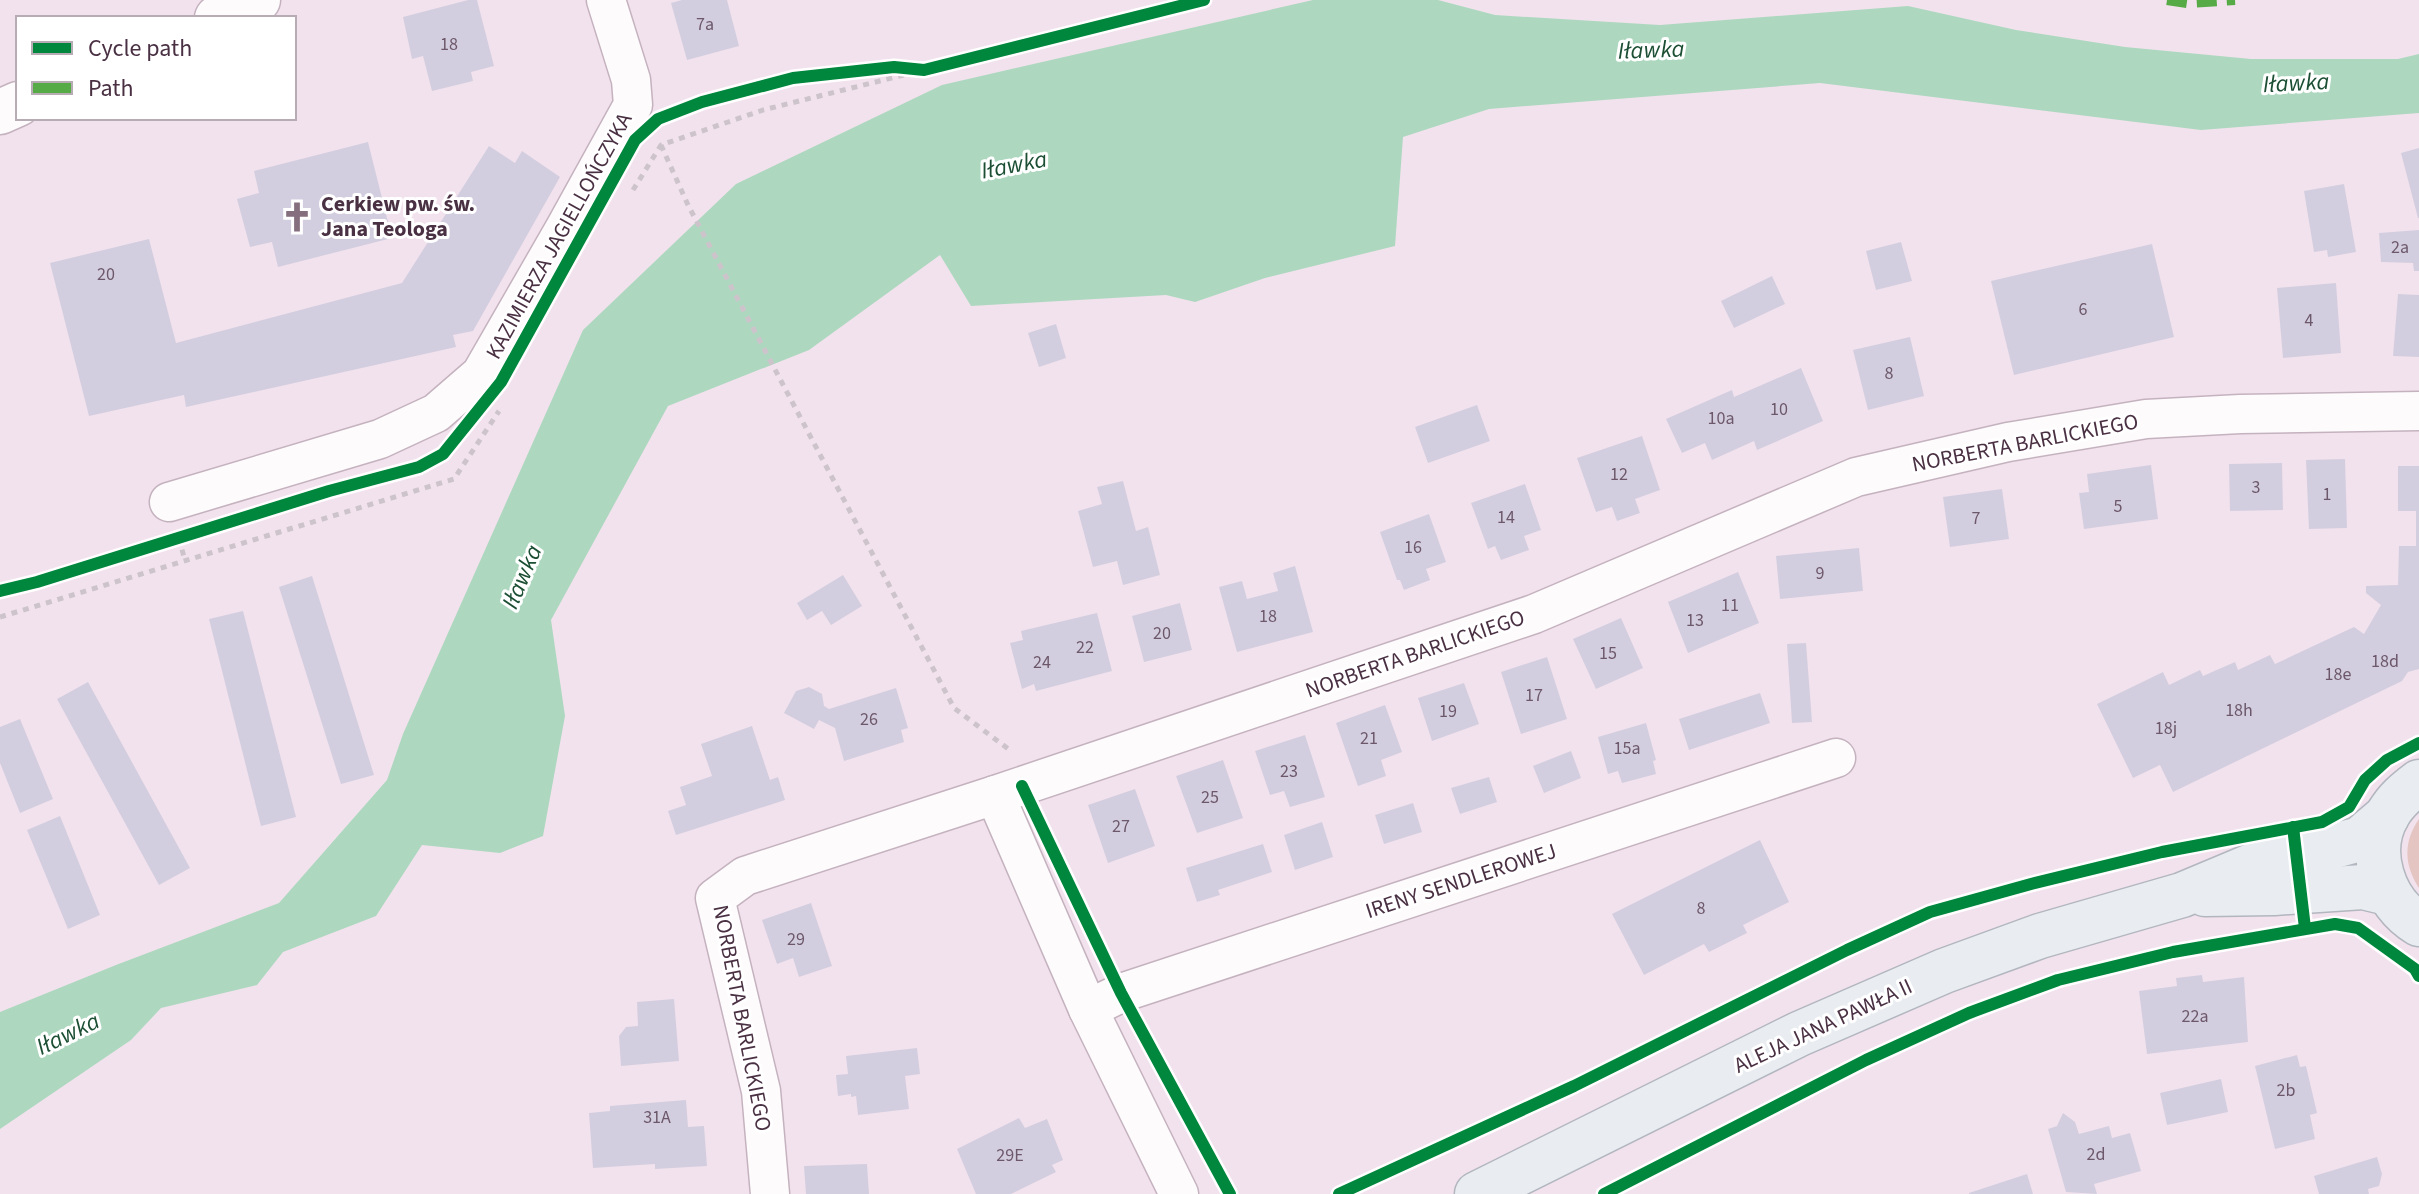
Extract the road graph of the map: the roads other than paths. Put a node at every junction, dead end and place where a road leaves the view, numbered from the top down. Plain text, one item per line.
1 (258, 0) edge
2 (606, 0) edge
3 (222, 16) edge
4 (2419, 411) edge
5 (169, 502) dead end
6 (1836, 758) dead end
7 (2419, 782) edge
8 (1008, 790) junction
9 (2387, 816) junction
10 (2388, 893) junction
11 (2182, 895) junction
12 (2419, 924) edge
13 (1088, 1009) junction
14 (770, 1194) edge
15 (1179, 1194) edge
16 (1477, 1194) edge

1 - 3 street
2 - 5 street, KAZIMIERZA JAGIELLOŃCZYKA
4 - 8 street, NORBERTA BARLICKIEGO
6 - 13 street, IRENY SENDLEROWEJ
7 - 9 main road, ALEJA JANA PAWŁA II
8 - 13 street
8 - 14 street, NORBERTA BARLICKIEGO
9 - 10 main road
9 - 11 main road, ALEJA JANA PAWŁA II
10 - 11 main road, ALEJA JANA PAWŁA II
10 - 12 main road
11 - 16 main road, ALEJA JANA PAWŁA II
13 - 15 street

